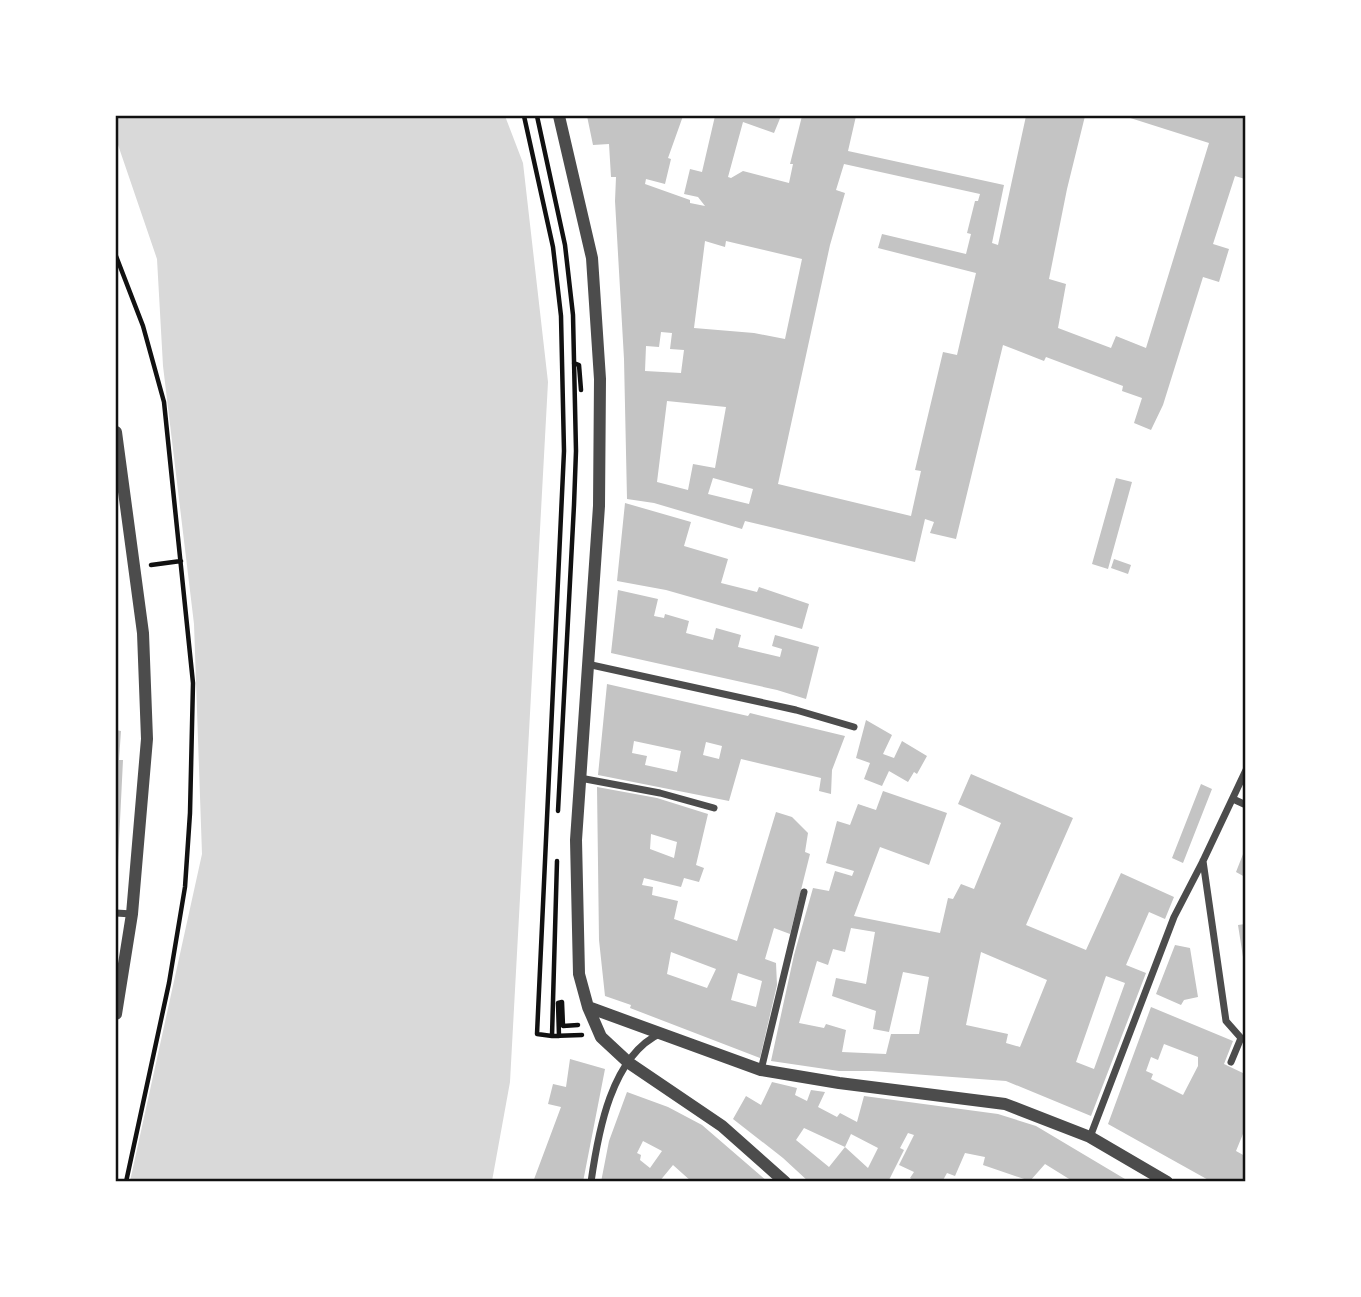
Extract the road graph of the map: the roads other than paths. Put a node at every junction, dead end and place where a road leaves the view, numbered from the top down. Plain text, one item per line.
1 (559, 116) edge
2 (116, 432) edge
3 (587, 664) junction
4 (854, 727) dead end
5 (1245, 770) edge
6 (579, 778) junction
7 (1233, 799) junction
8 (1245, 805) edge
9 (714, 808) dead end
10 (1203, 861) junction
11 (804, 892) dead end
12 (116, 914) edge
13 (132, 914) junction
14 (588, 1007) junction
15 (116, 1014) edge
16 (662, 1033) junction
17 (1231, 1062) dead end
18 (629, 1063) junction
19 (761, 1070) junction
20 (1090, 1137) junction
21 (591, 1181) edge
22 (785, 1181) edge
23 (1167, 1181) edge

1 - 3 street
2 - 13 street
3 - 4 street
3 - 6 street
5 - 7 street
6 - 9 street
6 - 14 street
7 - 8 street
7 - 10 street
10 - 17 street
10 - 20 street
11 - 19 street
12 - 13 street
13 - 15 street
14 - 16 street
14 - 18 street
16 - 18 street
16 - 19 street
18 - 21 street
18 - 22 street
19 - 20 street
20 - 23 street

